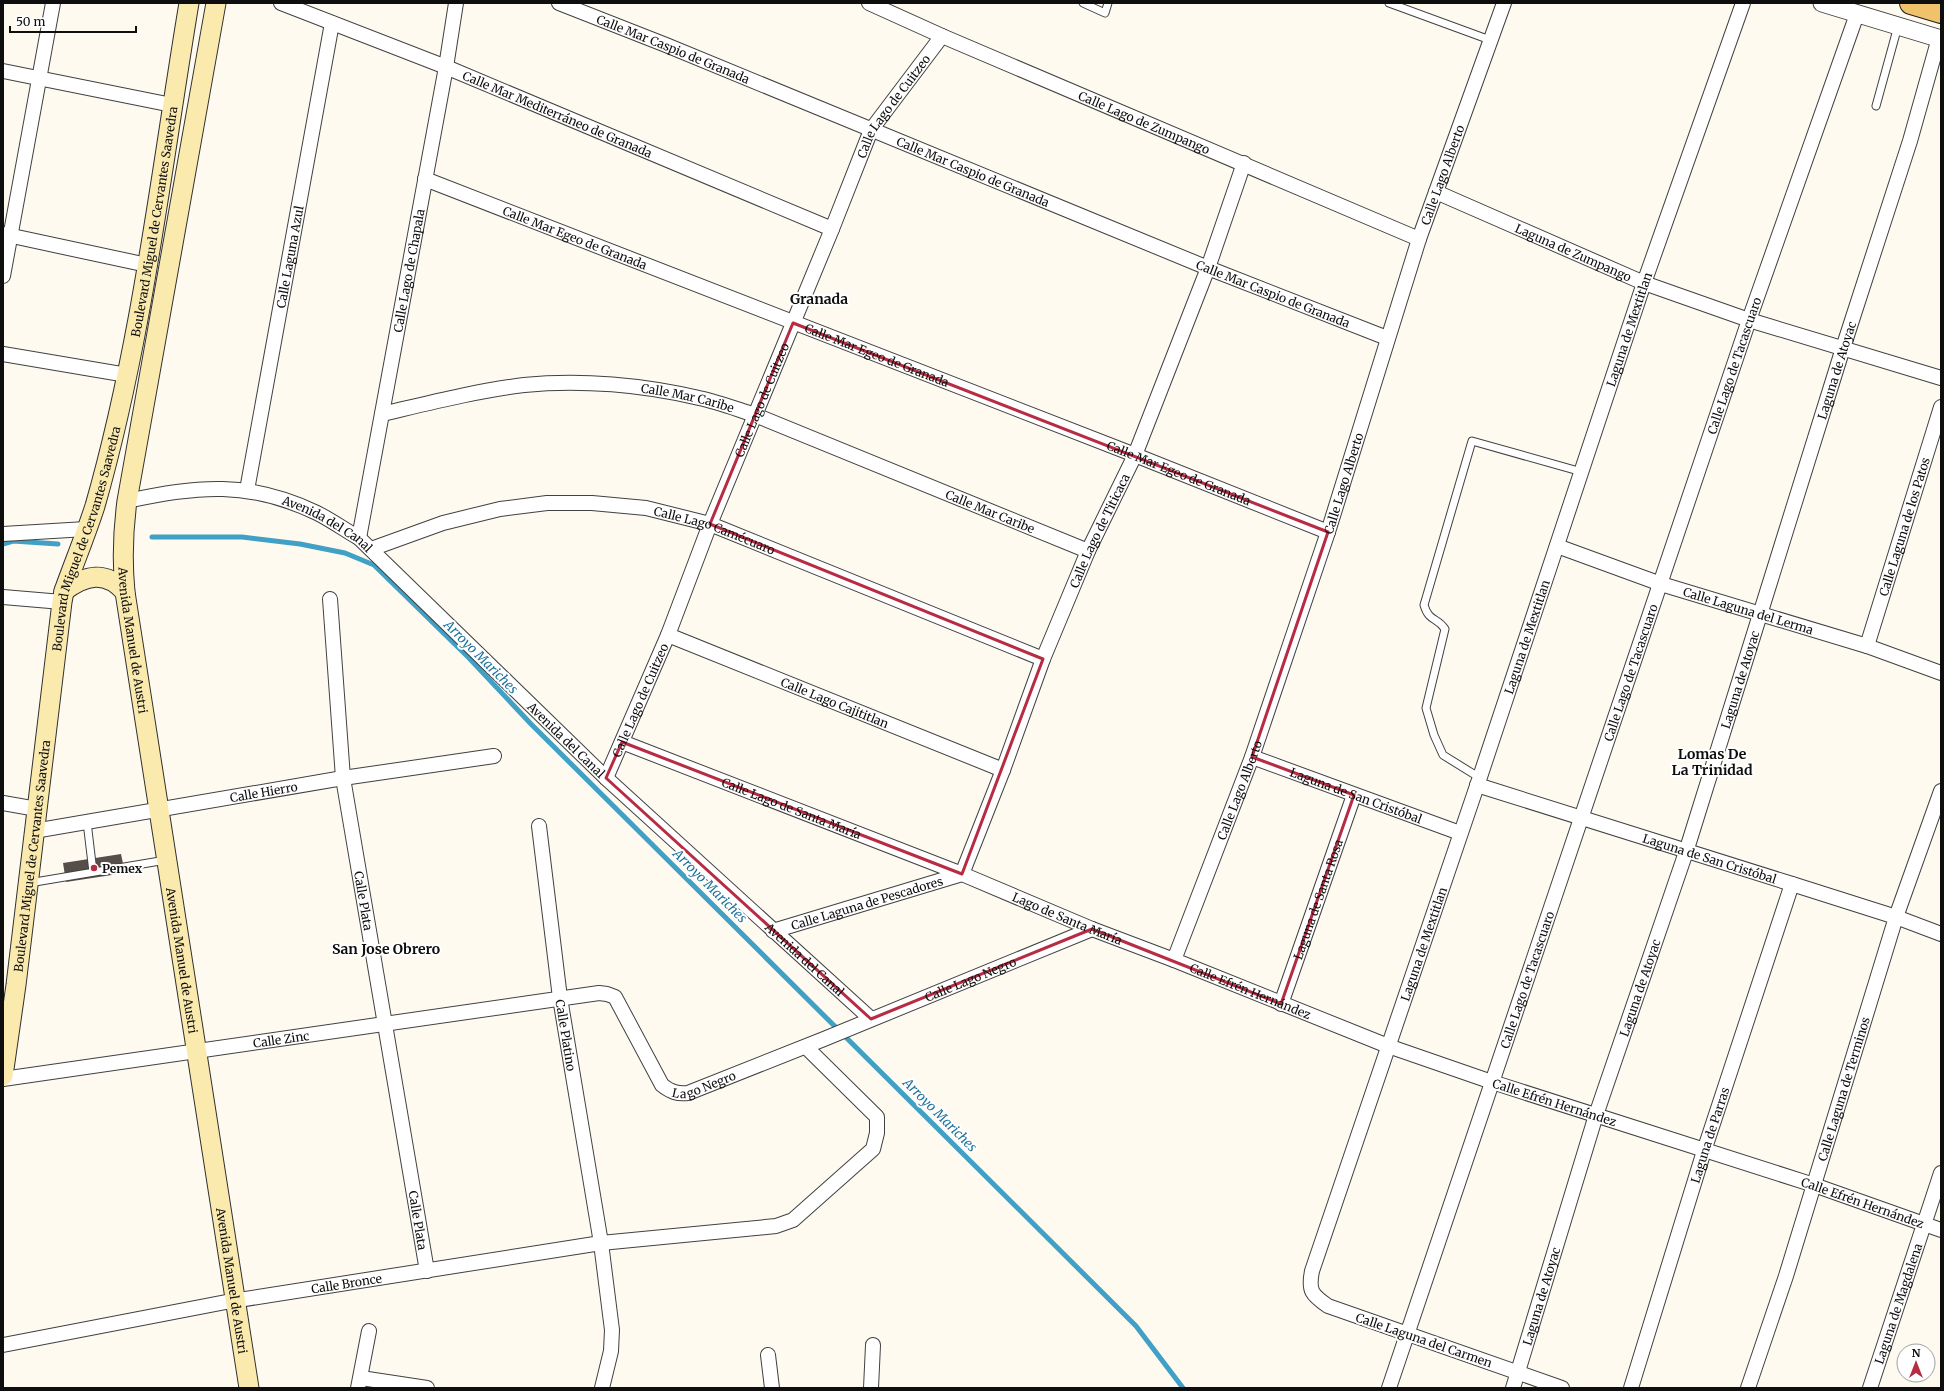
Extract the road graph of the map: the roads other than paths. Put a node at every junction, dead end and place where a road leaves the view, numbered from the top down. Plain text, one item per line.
1 (53, 3) edge
2 (189, 3) edge
3 (216, 3) edge
4 (280, 3) edge
5 (456, 3) edge
6 (559, 3) edge
7 (869, 3) edge
8 (1083, 3) edge
9 (1108, 3) edge
10 (1389, 3) edge
11 (1504, 3) edge
12 (1743, 3) edge
13 (1822, 3) edge
14 (1911, 3) edge
15 (1941, 12) edge
16 (1857, 14) junction
17 (332, 23) junction
18 (1898, 26) junction
19 (942, 36) junction
20 (1940, 38) edge
21 (1490, 40) junction
22 (446, 67) junction
23 (3, 71) edge
24 (39, 77) junction
25 (172, 105) junction
26 (1876, 106) dead end
27 (871, 130) junction
28 (1244, 163) junction
29 (425, 179) junction
30 (1436, 192) junction
31 (832, 229) junction
32 (7, 234) edge
33 (1419, 239) junction
34 (147, 265) junction
35 (1208, 268) junction
36 (3, 276) edge
37 (1644, 283) junction
38 (1749, 320) junction
39 (794, 323) junction
40 (1387, 338) junction
41 (1843, 348) junction
42 (3, 354) edge
43 (127, 375) junction
44 (1941, 378) edge
45 (1941, 407) edge
46 (382, 414) junction
47 (755, 415) junction
48 (1135, 455) junction
49 (1582, 472) junction
50 (247, 490) junction
51 (127, 500) junction
52 (94, 508) junction
53 (710, 524) junction
54 (86, 529) junction
55 (1328, 532) junction
56 (123, 533) joint
57 (3, 534) edge
58 (359, 538) junction
59 (1557, 546) junction
60 (372, 549) junction
61 (1088, 551) junction
62 (1661, 584) junction
63 (125, 592) junction
64 (3, 597) edge
65 (63, 597) junction
66 (330, 598) dead end
67 (1760, 615) junction
68 (668, 635) junction
69 (1867, 646) junction
70 (1043, 659) junction
71 (1941, 673) edge
72 (622, 742) junction
73 (494, 756) dead end
74 (1252, 757) junction
75 (1003, 770) junction
76 (343, 778) junction
77 (606, 778) junction
78 (1478, 781) junction
79 (1941, 791) edge
80 (1354, 795) junction
81 (3, 803) edge
82 (37, 809) junction
83 (158, 809) junction
84 (1582, 818) junction
85 (87, 822) junction
86 (539, 826) dead end
87 (34, 831) junction
88 (1460, 833) junction
89 (1686, 852) junction
90 (166, 860) junction
91 (94, 872) junction
92 (962, 874) junction
93 (28, 884) junction
94 (1792, 884) junction
95 (1896, 917) junction
96 (1092, 929) junction
97 (773, 931) junction
98 (1941, 934) edge
99 (1174, 960) junction
100 (10, 984) edge
101 (560, 998) junction
102 (1281, 1004) junction
103 (871, 1019) junction
104 (385, 1024) junction
105 (848, 1029) joint
106 (1388, 1046) junction
107 (806, 1047) junction
108 (196, 1052) junction
109 (3, 1076) edge
110 (3, 1080) edge
111 (1492, 1082) junction
112 (1596, 1115) junction
113 (1704, 1151) junction
114 (1941, 1173) edge
115 (1814, 1185) junction
116 (1924, 1224) junction
117 (1941, 1230) edge
118 (601, 1243) junction
119 (427, 1271) junction
120 (1312, 1271) joint
121 (234, 1300) junction
122 (369, 1331) dead end
123 (1407, 1333) junction
124 (3, 1345) edge
125 (873, 1345) dead end
126 (768, 1355) dead end
127 (1518, 1372) junction
128 (359, 1383) edge
129 (249, 1388) edge
130 (427, 1388) edge
131 (602, 1388) edge
132 (772, 1388) edge
133 (871, 1388) edge
134 (1389, 1388) edge
135 (1513, 1388) edge
136 (1562, 1388) edge
137 (1631, 1388) edge
138 (1748, 1388) edge
139 (1870, 1388) edge

1 - 24 street
2 - 25 main road, Boulevard Miguel de Cervantes Saavedra
3 - 51 main road, Boulevard Miguel de Cervantes Saavedra
4 - 17 street, Calle Mar Mediterráneo de Granada
5 - 22 street, Calle Lago de Chapala
6 - 27 street, Calle Mar Caspio de Granada
7 - 19 street, Calle Lago de Zumpango
8 - 9 lane
10 - 21 lane
11 - 21 street, Calle Lago Alberto
12 - 37 street, Laguna de Mextitlan
13 - 16 street
14 - 15 main road
16 - 18 street
16 - 38 street, Calle Lago de Tacascuaro
17 - 22 street, Calle Mar Mediterráneo de Granada
17 - 50 street, Calle Laguna Azul
18 - 20 street
18 - 26 lane
19 - 27 street, Calle Lago de Cuitzeo
19 - 28 street, Calle Lago de Zumpango
20 - 41 street, Laguna de Atoyac
21 - 30 street, Calle Lago Alberto
22 - 29 street, Calle Lago de Chapala
22 - 31 street, Calle Mar Mediterráneo de Granada
23 - 24 street
24 - 25 street
24 - 32 street
25 - 34 main road, Boulevard Miguel de Cervantes Saavedra
27 - 31 street, Calle Lago de Cuitzeo
27 - 35 street, Calle Mar Caspio de Granada
28 - 33 street, Calle Lago de Zumpango
28 - 35 street, Calle Lago de Titicaca
29 - 39 street, Calle Mar Egeo de Granada
29 - 46 street, Calle Lago de Chapala
30 - 33 street, Calle Lago Alberto
30 - 37 street, Laguna de Zumpango
31 - 39 street, Calle Lago de Cuitzeo
32 - 34 street
32 - 36 street
33 - 40 street, Calle Lago Alberto
34 - 43 main road, Boulevard Miguel de Cervantes Saavedra
35 - 40 street, Calle Mar Caspio de Granada
35 - 48 street, Calle Lago de Titicaca
37 - 38 street, Laguna de Zumpango
37 - 49 street, Laguna de Mextitlan
38 - 41 street, Laguna de Zumpango
38 - 62 street, Calle Lago de Tacascuaro
39 - 47 street, Calle Lago de Cuitzeo
39 - 48 street, Calle Mar Egeo de Granada
40 - 55 street, Calle Lago Alberto
41 - 44 street, Laguna de Zumpango
41 - 67 street, Laguna de Atoyac
42 - 43 street
43 - 52 main road, Boulevard Miguel de Cervantes Saavedra
45 - 69 street, Calle Laguna de los Patos
46 - 47 street, Calle Mar Caribe
46 - 58 street, Calle Lago de Chapala
47 - 53 street, Calle Lago de Cuitzeo
47 - 61 street, Calle Mar Caribe
48 - 55 street, Calle Mar Egeo de Granada
48 - 61 street, Calle Lago de Titicaca
49 - 59 street, Laguna de Mextitlan
49 - 78 lane
50 - 51 street, Avenida del Canal
50 - 58 street, Avenida del Canal
51 - 52 main road
51 - 56 main road, Boulevard Miguel de Cervantes Saavedra
52 - 54 main road, Boulevard Miguel de Cervantes Saavedra
53 - 60 street, Calle Lago Camécuaro
53 - 68 street, Calle Lago de Cuitzeo
53 - 70 street, Calle Lago Camécuaro
54 - 57 street
54 - 65 main road, Boulevard Miguel de Cervantes Saavedra
55 - 74 street, Calle Lago Alberto
56 - 63 main road, Avenida Manuel de Austri
58 - 60 street, Avenida del Canal
59 - 62 street, Calle Laguna del Lerma
59 - 78 street, Laguna de Mextitlan
60 - 77 street, Avenida del Canal
61 - 70 street, Calle Lago de Titicaca
62 - 67 street, Calle Laguna del Lerma
62 - 84 street, Calle Lago de Tacascuaro
63 - 65 main road
63 - 83 main road, Avenida Manuel de Austri
64 - 65 street
65 - 82 main road, Boulevard Miguel de Cervantes Saavedra
66 - 76 street, Calle Plata
67 - 69 street, Calle Laguna del Lerma
67 - 89 street, Laguna de Atoyac
68 - 72 street, Calle Lago de Cuitzeo
68 - 75 street, Calle Lago Cajititlan
69 - 71 street, Calle Laguna del Lerma
70 - 75 street, Calle Lago de Titicaca
72 - 77 street, Calle Lago de Cuitzeo
72 - 92 street, Calle Lago de Santa María
73 - 76 street, Calle Hierro
74 - 80 street, Laguna de San Cristóbal
74 - 99 street, Calle Lago Alberto
75 - 92 street, Calle Lago de Titicaca
76 - 83 street, Calle Hierro
76 - 104 street, Calle Plata
77 - 97 street, Avenida del Canal
78 - 84 street, Laguna de San Cristóbal
78 - 88 street, Laguna de Mextitlan
79 - 95 street, Calle Laguna de Terminos
80 - 88 street, Laguna de San Cristóbal
80 - 102 street, Laguna de Santa Rosa
81 - 82 street
82 - 87 main road, Boulevard Miguel de Cervantes Saavedra
83 - 85 street, Calle Hierro
83 - 90 main road, Avenida Manuel de Austri
84 - 89 street, Laguna de San Cristóbal
84 - 111 street, Calle Lago de Tacascuaro
85 - 87 street, Calle Hierro
85 - 91 lane
86 - 101 street, Calle Platino
87 - 93 main road, Boulevard Miguel de Cervantes Saavedra
88 - 106 street, Laguna de Mextitlan
89 - 94 street, Laguna de San Cristóbal
89 - 112 street, Laguna de Atoyac
90 - 91 lane
90 - 108 main road, Avenida Manuel de Austri
91 - 93 lane
92 - 96 street, Lago de Santa María
92 - 97 street, Calle Laguna de Pescadores
93 - 100 main road, Boulevard Miguel de Cervantes Saavedra
94 - 95 street, Laguna de San Cristóbal
94 - 113 street, Laguna de Parras
95 - 98 street, Laguna de San Cristóbal
95 - 115 street, Calle Laguna de Terminos
96 - 99 street, Lago de Santa María
96 - 103 street, Calle Lago Negro
97 - 103 street, Avenida del Canal
99 - 102 street, Calle Efrén Hernández
100 - 109 main road, Boulevard Miguel de Cervantes Saavedra
101 - 104 street, Calle Zinc
101 - 107 street, Lago Negro
101 - 118 street, Calle Platino
102 - 106 street, Calle Efrén Hernández
103 - 105 street, Calle Lago Negro
104 - 108 street, Calle Zinc
104 - 119 street, Calle Plata
105 - 107 street, Lago Negro
106 - 111 street, Calle Efrén Hernández
106 - 120 street, Laguna de Mextitlan
107 - 118 street, Calle Bronce
108 - 110 street, Calle Zinc
108 - 121 main road, Avenida Manuel de Austri
111 - 112 street, Calle Efrén Hernández
111 - 123 street, Calle Lago de Tacascuaro
112 - 113 street, Calle Efrén Hernández
112 - 127 street, Laguna de Atoyac
113 - 115 street, Calle Efrén Hernández
113 - 137 street, Laguna de Parras
114 - 116 street, Laguna de Magdalena
115 - 116 street, Calle Efrén Hernández
115 - 138 street, Calle Laguna de Terminos
116 - 117 street, Calle Efrén Hernández
116 - 139 street, Laguna de Magdalena
118 - 119 street, Calle Bronce
118 - 131 street, Calle Platino
119 - 121 street, Calle Bronce
120 - 123 street, Calle Laguna del Carmen
121 - 124 street, Calle Bronce
121 - 129 main road, Avenida Manuel de Austri
122 - 128 street
123 - 127 street, Calle Laguna del Carmen
123 - 134 street, Calle Lago de Tacascuaro
125 - 133 street
126 - 132 street
127 - 135 street, Laguna de Atoyac
127 - 136 street, Calle Laguna del Carmen
128 - 130 street

